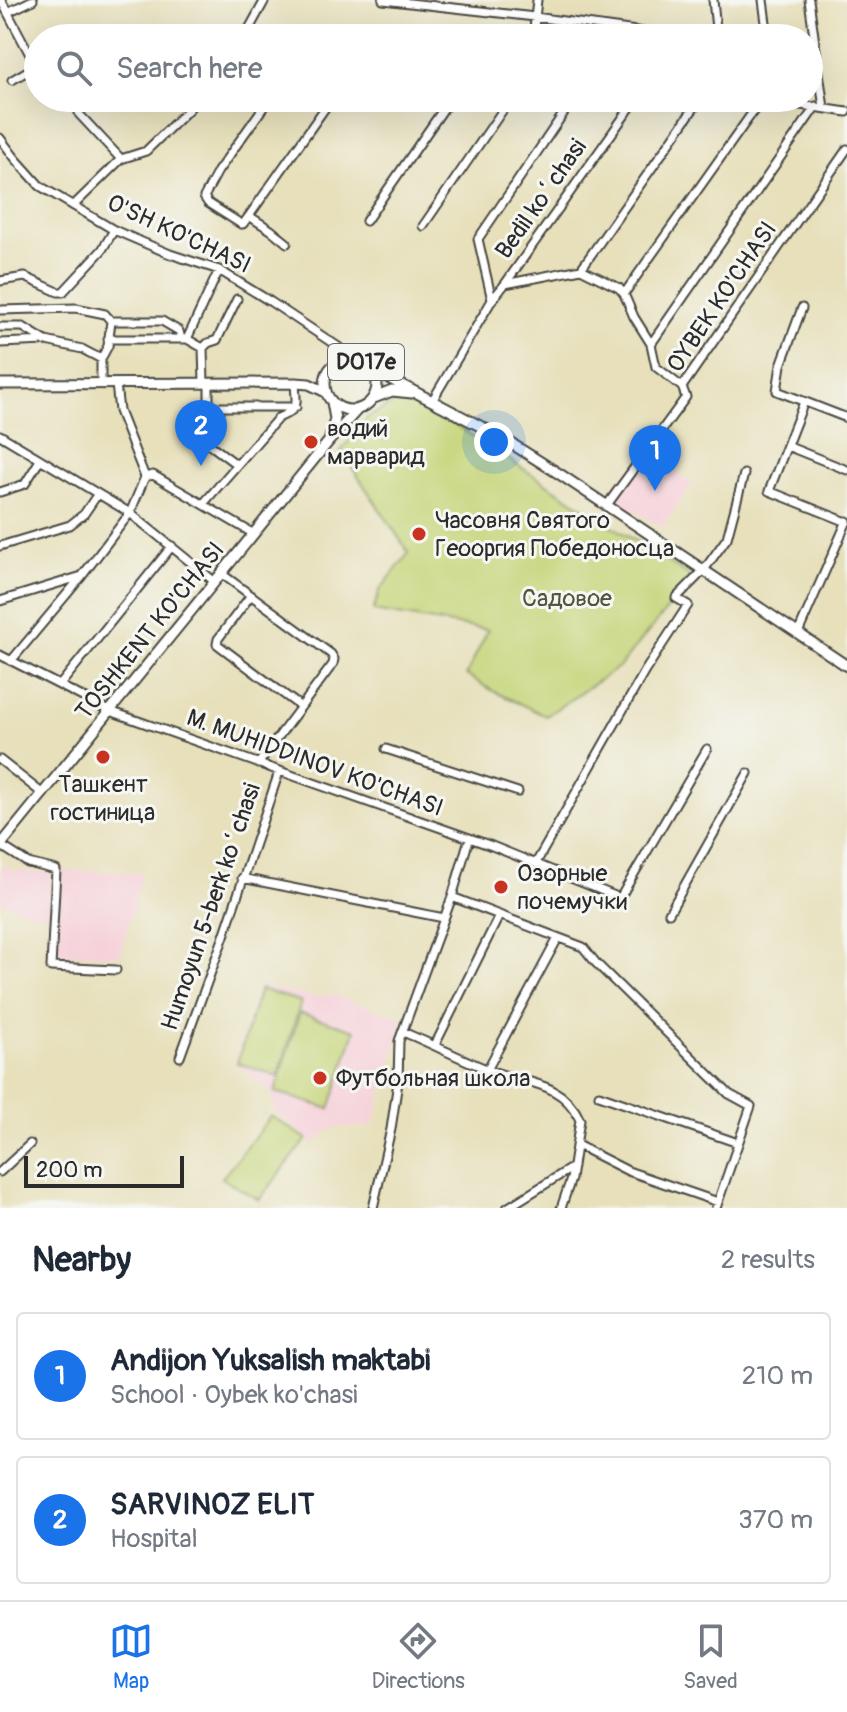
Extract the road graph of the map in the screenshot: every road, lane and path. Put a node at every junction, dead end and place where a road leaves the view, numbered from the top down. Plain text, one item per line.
1 (1, 0) edge
2 (33, 0) edge
3 (265, 0) edge
4 (383, 0) edge
5 (537, 0) edge
6 (713, 0) edge
7 (763, 0) edge
8 (809, 0) edge
9 (8, 12) junction
10 (535, 17) junction
11 (252, 24) edge
12 (534, 24) edge
13 (586, 24) edge
14 (716, 24) edge
15 (766, 24) edge
16 (811, 24) edge
17 (24, 43) edge
18 (24, 74) edge
19 (12, 80) dead end
20 (823, 108) edge
21 (186, 112) edge
22 (260, 112) edge
23 (322, 112) edge
24 (441, 112) edge
25 (501, 112) edge
26 (564, 112) edge
27 (627, 112) edge
28 (691, 112) edge
29 (749, 112) edge
30 (816, 112) edge
31 (847, 112) edge
32 (79, 114) dead end
33 (0, 138) edge
34 (847, 149) edge
35 (121, 159) junction
36 (74, 205) junction
37 (249, 216) junction
38 (366, 221) dead end
39 (423, 226) dead end
40 (114, 230) junction
41 (287, 243) dead end
42 (581, 269) junction
43 (219, 270) junction
44 (0, 281) edge
45 (505, 284) junction
46 (624, 294) junction
47 (237, 299) dead end
48 (492, 300) junction
49 (802, 308) dead end
50 (0, 310) edge
51 (111, 321) junction
52 (0, 327) edge
53 (108, 339) junction
54 (184, 339) junction
55 (46, 341) junction
56 (0, 343) edge
57 (651, 344) junction
58 (203, 348) junction
59 (355, 358) junction
60 (101, 359) junction
61 (375, 371) junction
62 (328, 372) junction
63 (206, 383) junction
64 (296, 383) junction
65 (0, 384) edge
66 (101, 384) junction
67 (116, 384) junction
68 (682, 387) junction
69 (329, 397) junction
70 (374, 398) junction
71 (428, 399) junction
72 (804, 402) junction
73 (209, 407) junction
74 (296, 407) junction
75 (357, 410) junction
76 (847, 418) edge
77 (0, 435) edge
78 (329, 441) junction
79 (787, 446) junction
80 (40, 460) junction
81 (236, 464) junction
82 (847, 470) edge
83 (744, 474) dead end
84 (145, 477) junction
85 (0, 492) edge
86 (97, 495) junction
87 (203, 504) junction
88 (607, 505) junction
89 (130, 513) junction
90 (847, 522) edge
91 (254, 534) junction
92 (0, 546) edge
93 (172, 546) junction
94 (704, 570) junction
95 (222, 574) junction
96 (82, 576) junction
97 (215, 582) junction
98 (251, 595) junction
99 (0, 601) edge
100 (798, 633) junction
101 (0, 655) edge
102 (11, 661) junction
103 (847, 666) edge
104 (60, 685) junction
105 (301, 707) junction
106 (110, 711) junction
107 (386, 749) dead end
108 (707, 749) dead end
109 (0, 760) edge
110 (258, 764) junction
111 (279, 772) junction
112 (748, 773) dead end
113 (518, 792) dead end
114 (43, 794) junction
115 (4, 832) edge
116 (469, 839) junction
117 (0, 845) edge
118 (536, 863) junction
119 (242, 878) junction
120 (452, 897) junction
121 (669, 913) dead end
122 (499, 916) junction
123 (444, 918) junction
124 (558, 938) junction
125 (116, 970) dead end
126 (403, 1032) junction
127 (435, 1045) junction
128 (180, 1057) dead end
129 (487, 1070) junction
130 (599, 1095) dead end
131 (738, 1143) junction
132 (30, 1144) dead end
133 (577, 1145) junction
134 (573, 1167) junction
135 (0, 1172) edge
136 (717, 1205) edge
137 (373, 1208) edge
138 (507, 1208) edge
139 (561, 1208) edge

1 - 9 street
2 - 9 street
3 - 11 street
4 - 10 street
5 - 10 street
6 - 14 street
7 - 15 street
8 - 16 street
9 - 17 street
10 - 12 street
10 - 13 street
18 - 19 street
20 - 31 street
21 - 35 street
22 - 37 street
23 - 37 street
24 - 38 street
25 - 39 street
26 - 48 street
27 - 45 street, Bedil koʻchasi
28 - 42 street
29 - 46 street
30 - 57 street
32 - 35 street
33 - 36 street, O'SH KO'CHASI
34 - 68 street, OYBEK KO'CHASI
35 - 36 street
36 - 40 street, O'SH KO'CHASI
37 - 41 street
40 - 43 street, O'SH KO'CHASI
40 - 44 street
42 - 45 street
42 - 46 street
43 - 54 street
43 - 59 street, O'SH KO'CHASI
45 - 48 street, Bedil koʻchasi
46 - 57 street
47 - 58 street
48 - 71 street, Bedil koʻchasi
49 - 72 street
50 - 51 street
51 - 53 street
51 - 54 street
52 - 55 street
53 - 54 street
53 - 60 street
54 - 58 street
55 - 56 street
55 - 60 street
57 - 68 street
58 - 63 street
59 - 61 main road, D017e
59 - 62 main road, D017e
60 - 66 street
61 - 70 main road, D017e
61 - 71 main road, D017e
62 - 64 main road, D017e
62 - 69 main road, D017e
63 - 64 main road, D017e
63 - 67 main road, D017e
63 - 73 street
64 - 69 main road, D017e
64 - 74 street
65 - 66 main road, D017e
66 - 67 main road, D017e
67 - 84 street
68 - 88 street, OYBEK KO'CHASI
69 - 75 main road, D017e
69 - 78 main road
70 - 71 main road, D017e
70 - 75 main road, D017e
71 - 88 main road, D017e
72 - 76 street
72 - 79 street
73 - 74 street
73 - 81 street
74 - 81 street
75 - 78 main road, TOSHKENT KO'CHASI
77 - 80 street
78 - 91 main road, TOSHKENT KO'CHASI
79 - 82 street
79 - 90 street
80 - 85 street
80 - 86 street
81 - 87 street
83 - 94 street
84 - 87 street
84 - 89 street
86 - 89 street
86 - 92 street
87 - 91 street
88 - 94 main road, D017e
89 - 93 street
89 - 96 street
90 - 100 street
91 - 95 main road, TOSHKENT KO'CHASI
93 - 97 street
93 - 104 street
94 - 100 main road, D017e
94 - 118 street
95 - 97 main road, TOSHKENT KO'CHASI
95 - 98 street
96 - 99 street
96 - 102 street
97 - 106 main road, TOSHKENT KO'CHASI
98 - 105 street
98 - 105 street
100 - 103 main road, D017e
101 - 102 street, M. MUHIDDINOV KO'CHASI
102 - 104 street, M. MUHIDDINOV KO'CHASI
104 - 106 street, M. MUHIDDINOV KO'CHASI
105 - 110 street
106 - 110 street, M. MUHIDDINOV KO'CHASI
106 - 114 main road, TOSHKENT KO'CHASI
107 - 113 street
108 - 118 street, M. MUHIDDINOV KO'CHASI
109 - 114 street
110 - 111 street, M. MUHIDDINOV KO'CHASI
111 - 116 street, M. MUHIDDINOV KO'CHASI
111 - 119 street, Humoyun 5-berk koʻchasi
112 - 121 street
114 - 115 main road, TOSHKENT KO'CHASI
115 - 117 main road, TOSHKENT KO'CHASI
116 - 118 street, M. MUHIDDINOV KO'CHASI
116 - 120 street
117 - 125 street
119 - 123 street
119 - 128 street, Humoyun 5-berk koʻchasi
120 - 122 street
120 - 123 street
122 - 124 street
122 - 127 street
123 - 126 street
124 - 129 street
124 - 131 street
126 - 127 street
126 - 137 street
127 - 129 street
129 - 133 street
130 - 131 street
131 - 136 street
132 - 135 street
133 - 134 street
133 - 136 street
134 - 138 street
134 - 139 street

